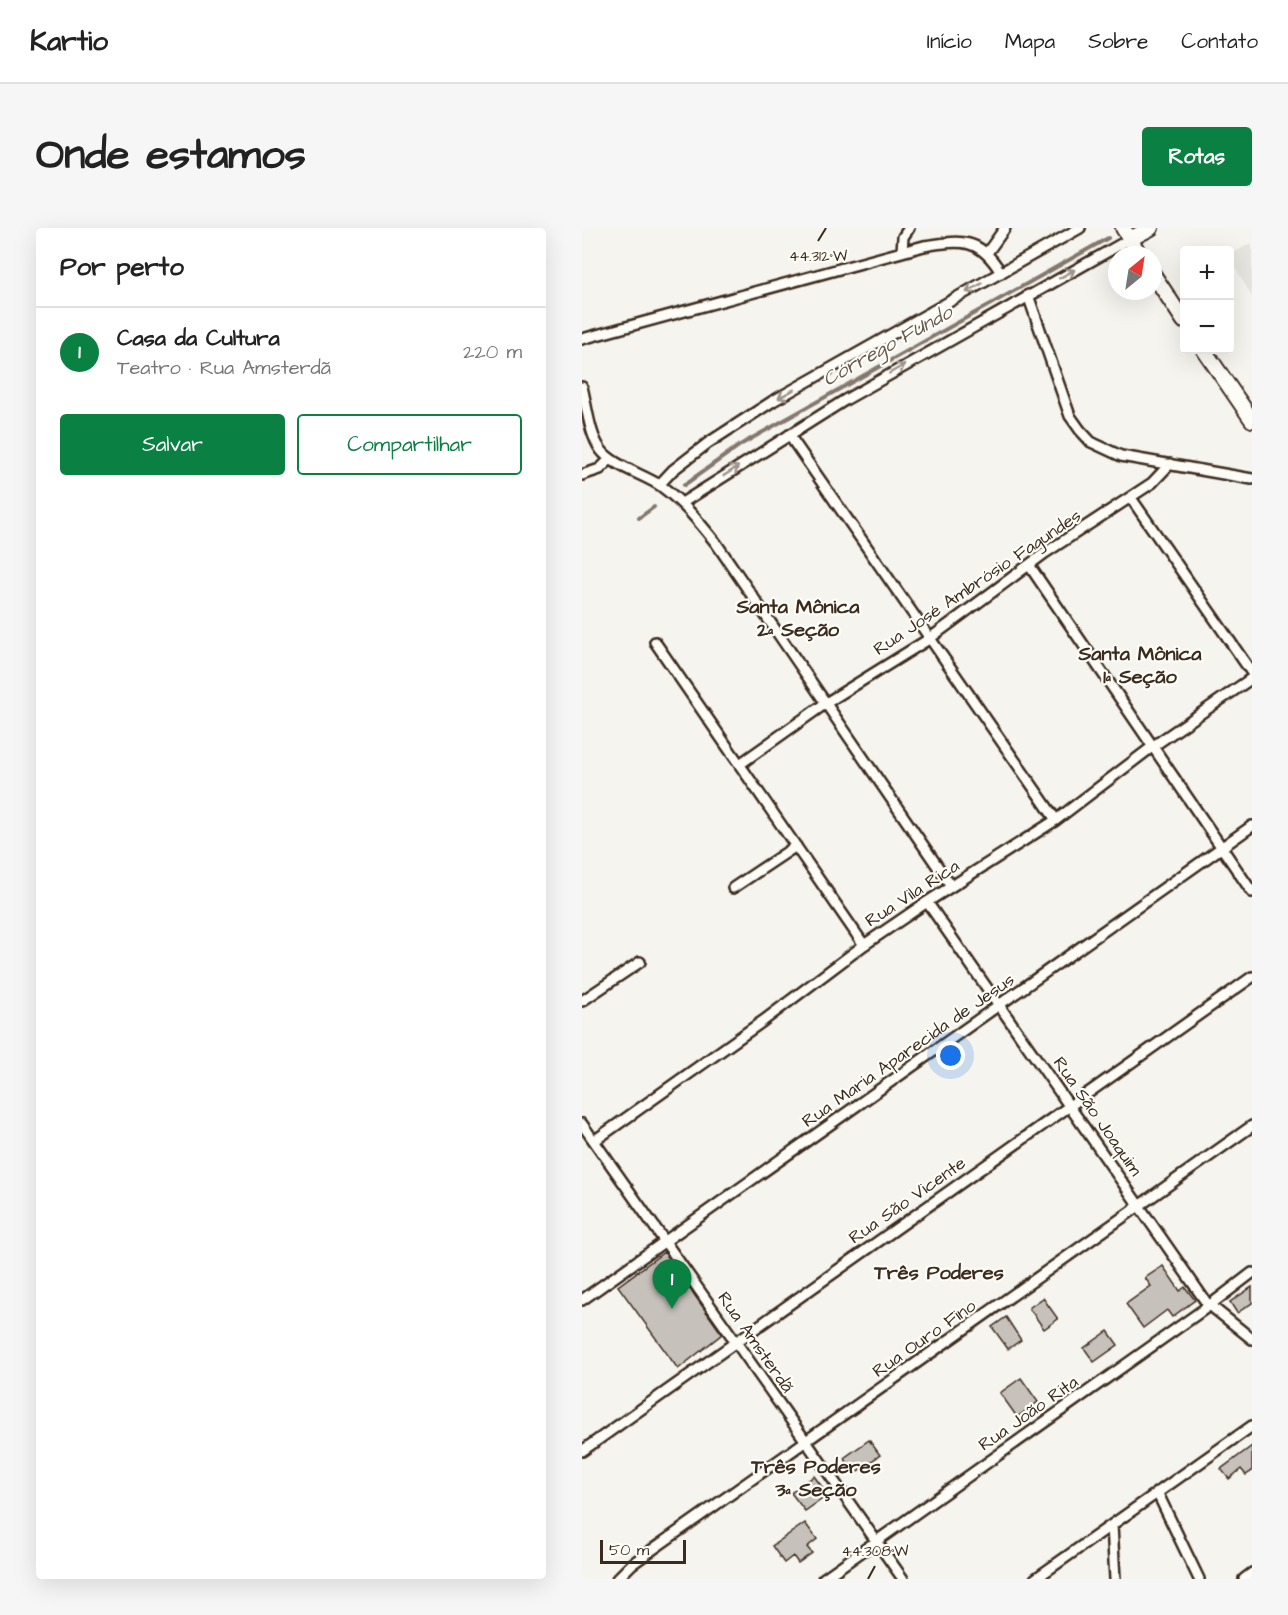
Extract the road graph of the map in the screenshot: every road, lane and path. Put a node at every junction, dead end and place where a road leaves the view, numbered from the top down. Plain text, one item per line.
1 (909, 228) edge
2 (1005, 228) edge
3 (1080, 228) edge
4 (1151, 228) edge
5 (1127, 234) edge
6 (902, 251) junction
7 (987, 253) junction
8 (1001, 273) junction
9 (1162, 287) edge
10 (1028, 295) junction
11 (1180, 314) edge
12 (582, 339) edge
13 (1207, 354) edge
14 (582, 387) edge
15 (1245, 401) edge
16 (1252, 420) edge
17 (789, 435) junction
18 (610, 459) junction
19 (1170, 464) junction
20 (582, 475) edge
21 (1252, 479) edge
22 (665, 490) junction
23 (1131, 498) junction
24 (682, 503) junction
25 (1029, 565) junction
26 (929, 639) junction
27 (655, 642) dead end
28 (1252, 673) edge
29 (1252, 678) edge
30 (825, 704) junction
31 (1152, 747) junction
32 (740, 764) junction
33 (1056, 819) junction
34 (1252, 826) edge
35 (796, 846) junction
36 (1221, 847) junction
37 (951, 886) junction
38 (733, 888) dead end
39 (1252, 892) edge
40 (927, 902) junction
41 (864, 945) junction
42 (640, 962) dead end
43 (1252, 977) edge
44 (582, 1001) edge
45 (1000, 1005) junction
46 (1071, 1105) junction
47 (582, 1124) edge
48 (1252, 1126) edge
49 (594, 1141) junction
50 (1140, 1205) junction
51 (665, 1241) junction
52 (1252, 1273) edge
53 (582, 1300) edge
54 (1210, 1305) junction
55 (1252, 1339) edge
56 (735, 1342) junction
57 (1252, 1426) edge
58 (806, 1441) junction
59 (582, 1451) edge
60 (1158, 1492) junction
61 (1112, 1525) junction
62 (876, 1541) junction
63 (1252, 1573) edge
64 (617, 1579) edge
65 (822, 1579) edge
66 (903, 1579) edge
67 (1035, 1579) edge
68 (1115, 1579) edge
69 (1199, 1579) edge
70 (1244, 1579) edge

1 - 6 street
2 - 7 street
3 - 8 street
4 - 5 main road
10 -> 5 street
6 - 7 street
6 - 12 street
7 - 8 street
8 -> 22 street
9 - 11 main road
17 -> 10 street
10 - 19 street
13 - 15 main road
14 - 18 street
15 - 16 main road
24 -> 17 street
17 - 26 street
18 - 20 street
18 - 22 street
19 - 21 street
19 - 23 street, Rua José Ambrósio Fagundes
22 - 24 street
23 - 25 street, Rua José Ambrósio Fagundes
23 - 28 street
24 - 30 street
25 - 26 street, Rua José Ambrósio Fagundes
25 - 31 street
26 - 30 street, Rua José Ambrósio Fagundes
26 - 33 street
27 - 32 street
29 - 31 street, Rua Vila Rica
30 - 32 street, Rua José Ambrósio Fagundes
30 - 37 street
31 - 33 street, Rua Vila Rica
31 - 36 street
32 - 35 street
33 - 37 street, Rua Vila Rica
34 - 36 street, Rua Maria Aparecida de Jesus
35 - 38 street
35 - 41 street
36 - 39 street
36 - 45 street, Rua Maria Aparecida de Jesus
37 - 40 street, Rua Vila Rica
40 - 41 street, Rua Vila Rica
40 - 45 street, Rua São Joaquim
41 - 49 street, Rua Vila Rica
42 - 44 street
43 - 46 street, Rua São Vicente
45 - 46 street, Rua São Joaquim
45 - 51 street, Rua Maria Aparecida de Jesus
46 - 50 street, Rua São Joaquim
46 - 56 street, Rua São Vicente
47 - 49 street, Rua Amsterdã
48 - 50 street, Rua Ouro Fino
49 - 51 street, Rua Amsterdã
50 - 54 street, Rua São Joaquim
50 - 58 street, Rua Ouro Fino
51 - 53 street, Rua Maria Aparecida de Jesus
51 - 56 street, Rua Amsterdã
52 - 54 street, Rua João Rita
54 - 55 street, Rua São Joaquim
54 - 62 street, Rua João Rita
56 - 58 street, Rua Amsterdã
56 - 59 street, Rua São Vicente
57 - 60 street
58 - 62 street, Rua Amsterdã
58 - 64 street, Rua Ouro Fino
60 - 61 street
60 - 69 street
61 - 67 street
61 - 68 street
62 - 65 street, Rua João Rita
62 - 66 street, Rua Amsterdã
63 - 70 street

